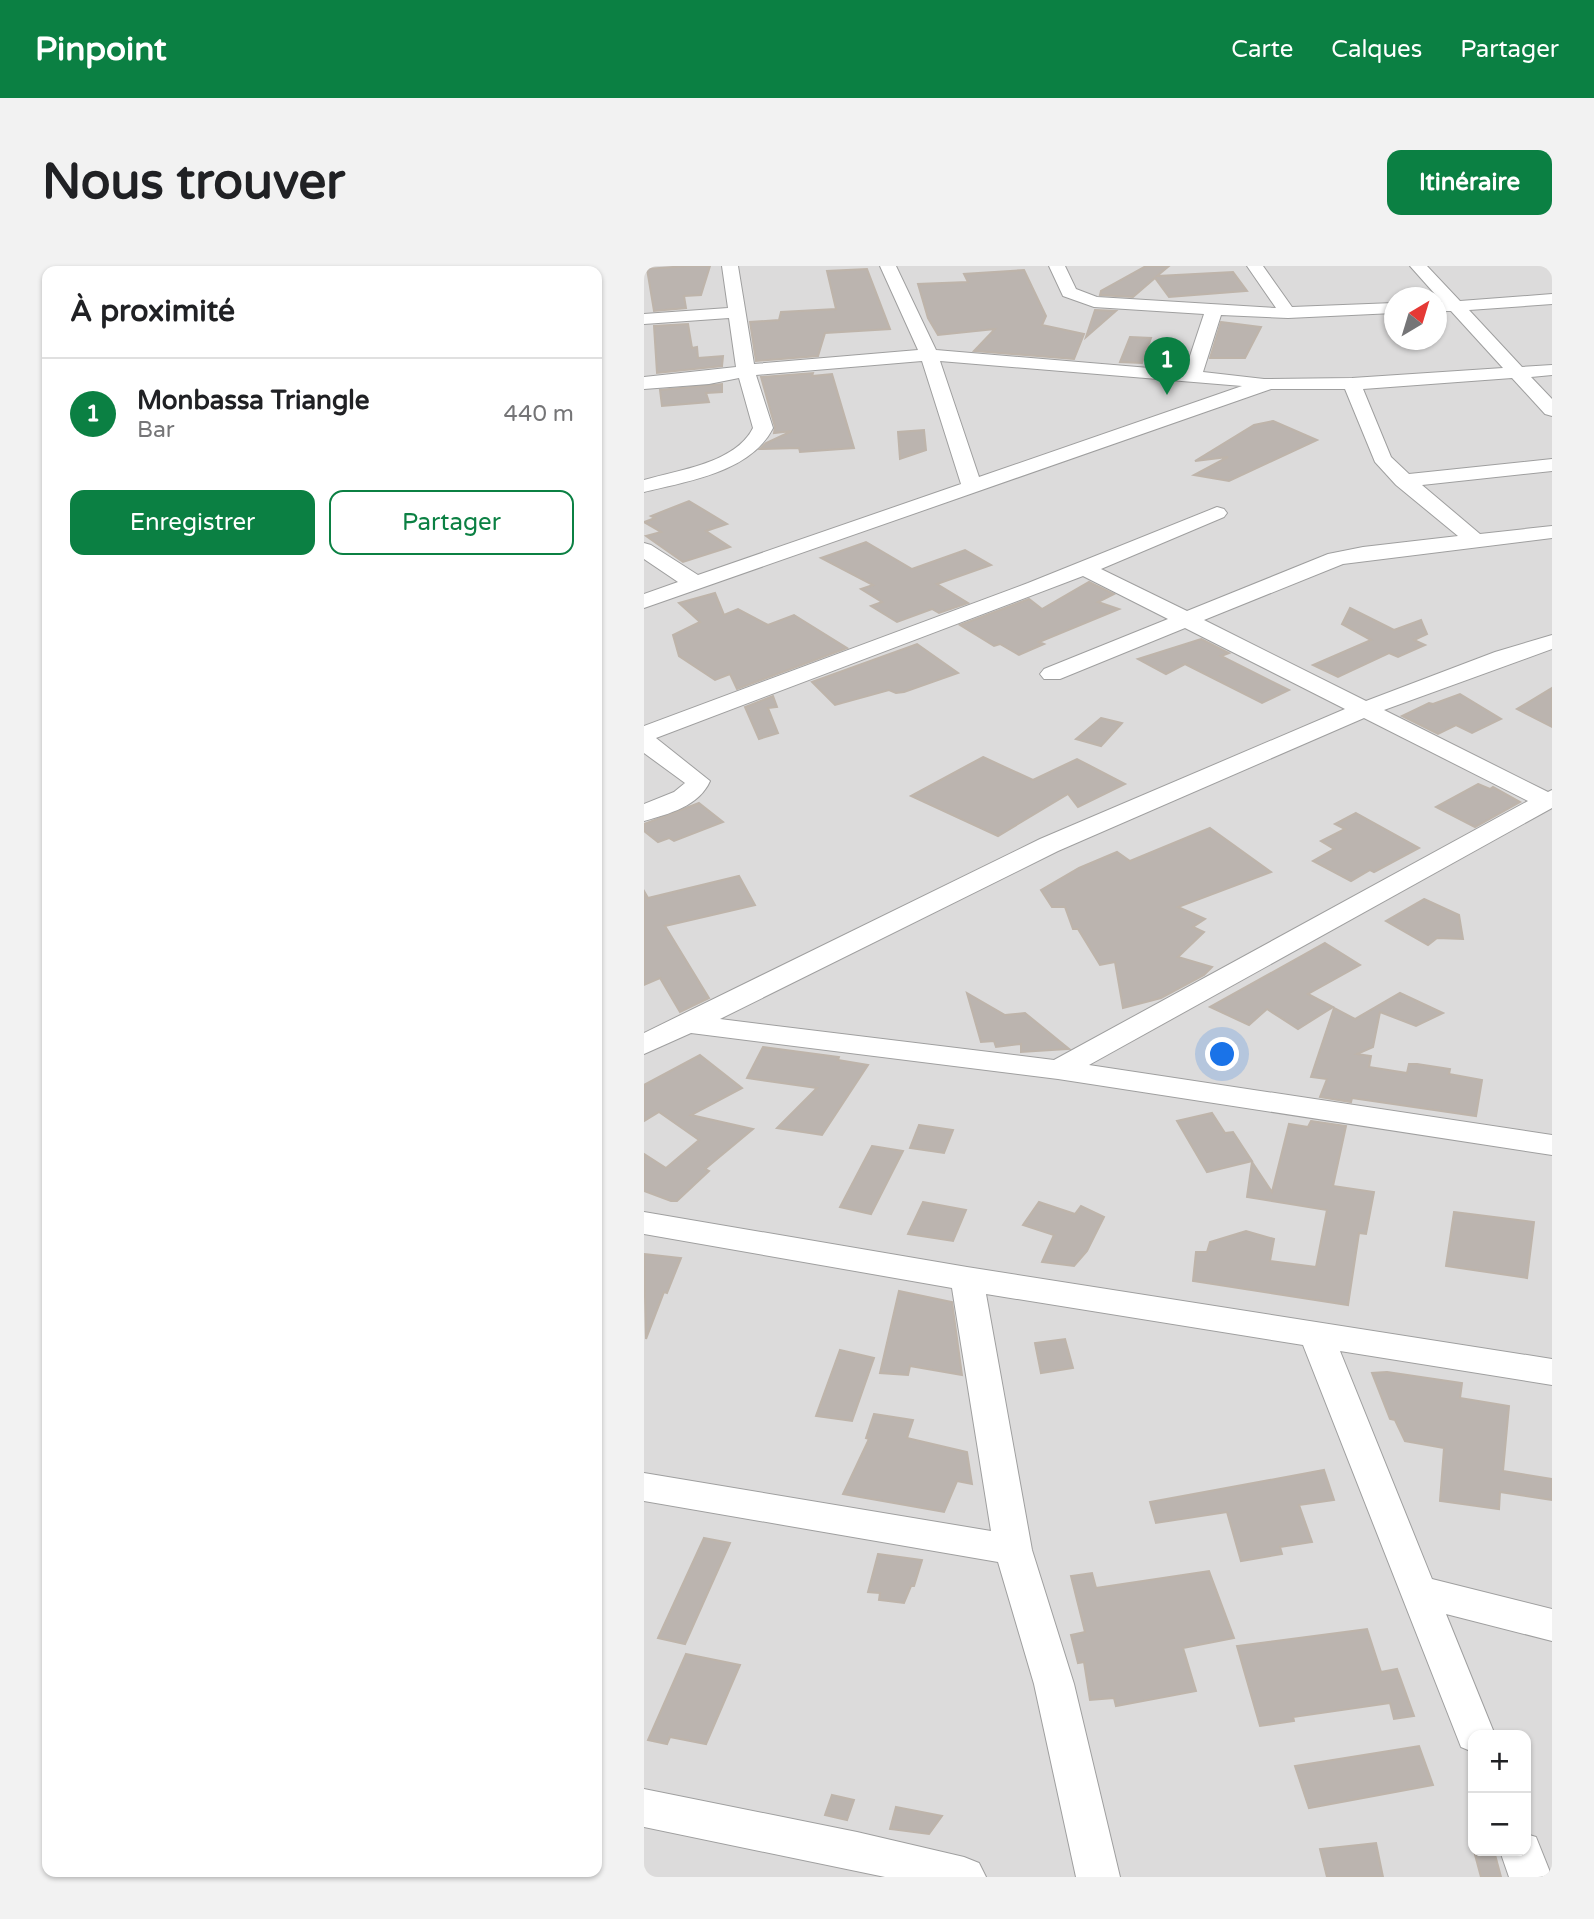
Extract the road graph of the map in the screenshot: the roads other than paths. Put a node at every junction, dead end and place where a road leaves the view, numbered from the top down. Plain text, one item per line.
1 (730, 266) edge
2 (888, 266) edge
3 (1057, 266) edge
4 (1255, 266) edge
5 (1418, 266) edge
6 (1433, 287) edge
7 (1552, 299) edge
8 (1447, 306) edge
9 (1447, 307) edge
10 (1384, 309) edge
11 (1214, 311) junction
12 (737, 312) junction
13 (1288, 313) junction
14 (644, 319) edge
15 (929, 355) junction
16 (1552, 370) edge
17 (746, 371) junction
18 (1520, 372) junction
19 (1192, 377) junction
20 (644, 383) edge
21 (1269, 383) junction
22 (1352, 384) junction
23 (1552, 410) edge
24 (1552, 465) edge
25 (1403, 481) junction
26 (644, 485) edge
27 (971, 486) junction
28 (1217, 513) dead end
29 (1552, 532) edge
30 (1475, 540) junction
31 (644, 549) edge
32 (1086, 569) junction
33 (695, 583) junction
34 (644, 601) edge
35 (1184, 619) junction
36 (1552, 642) edge
37 (1052, 674) dead end
38 (1366, 709) junction
39 (644, 734) edge
40 (644, 741) edge
41 (1550, 799) edge
42 (644, 813) edge
43 (688, 1024) junction
44 (644, 1045) edge
45 (1058, 1070) junction
46 (1552, 1145) edge
47 (644, 1223) edge
48 (967, 1279) junction
49 (1316, 1334) junction
50 (1552, 1372) edge
51 (644, 1487) edge
52 (1013, 1550) junction
53 (1418, 1591) junction
54 (1552, 1625) edge
55 (1473, 1730) edge
56 (644, 1808) edge
57 (1523, 1856) edge
58 (940, 1874) edge
59 (1098, 1877) edge
60 (1531, 1877) edge

1 - 12 street
2 - 15 street
3 - 11 street
4 - 13 street
5 - 6 street
7 - 8 street
9 - 18 street
10 - 13 street
11 - 13 street
11 - 19 street
12 - 14 street
12 - 17 street
15 - 17 street
15 - 19 street
15 - 27 street
16 - 18 street
17 - 20 street
17 - 26 street
18 - 22 street
18 - 23 street
19 - 21 street
21 - 22 street
21 - 27 street
22 - 25 street
24 - 25 street
25 - 30 street
27 - 33 street
28 - 32 street
29 - 30 street
30 - 35 street
31 - 33 street
32 - 35 street
32 - 39 street
33 - 34 street
35 - 37 street
35 - 38 street
36 - 38 street
38 - 41 street
38 - 43 street
40 - 42 street
41 - 45 street
43 - 44 street
43 - 45 street
45 - 46 street
47 - 48 street
48 - 49 street
48 - 52 street
49 - 50 street
49 - 53 street
51 - 52 street
52 - 59 street
53 - 54 street
53 - 55 street
56 - 58 street
57 - 60 street

